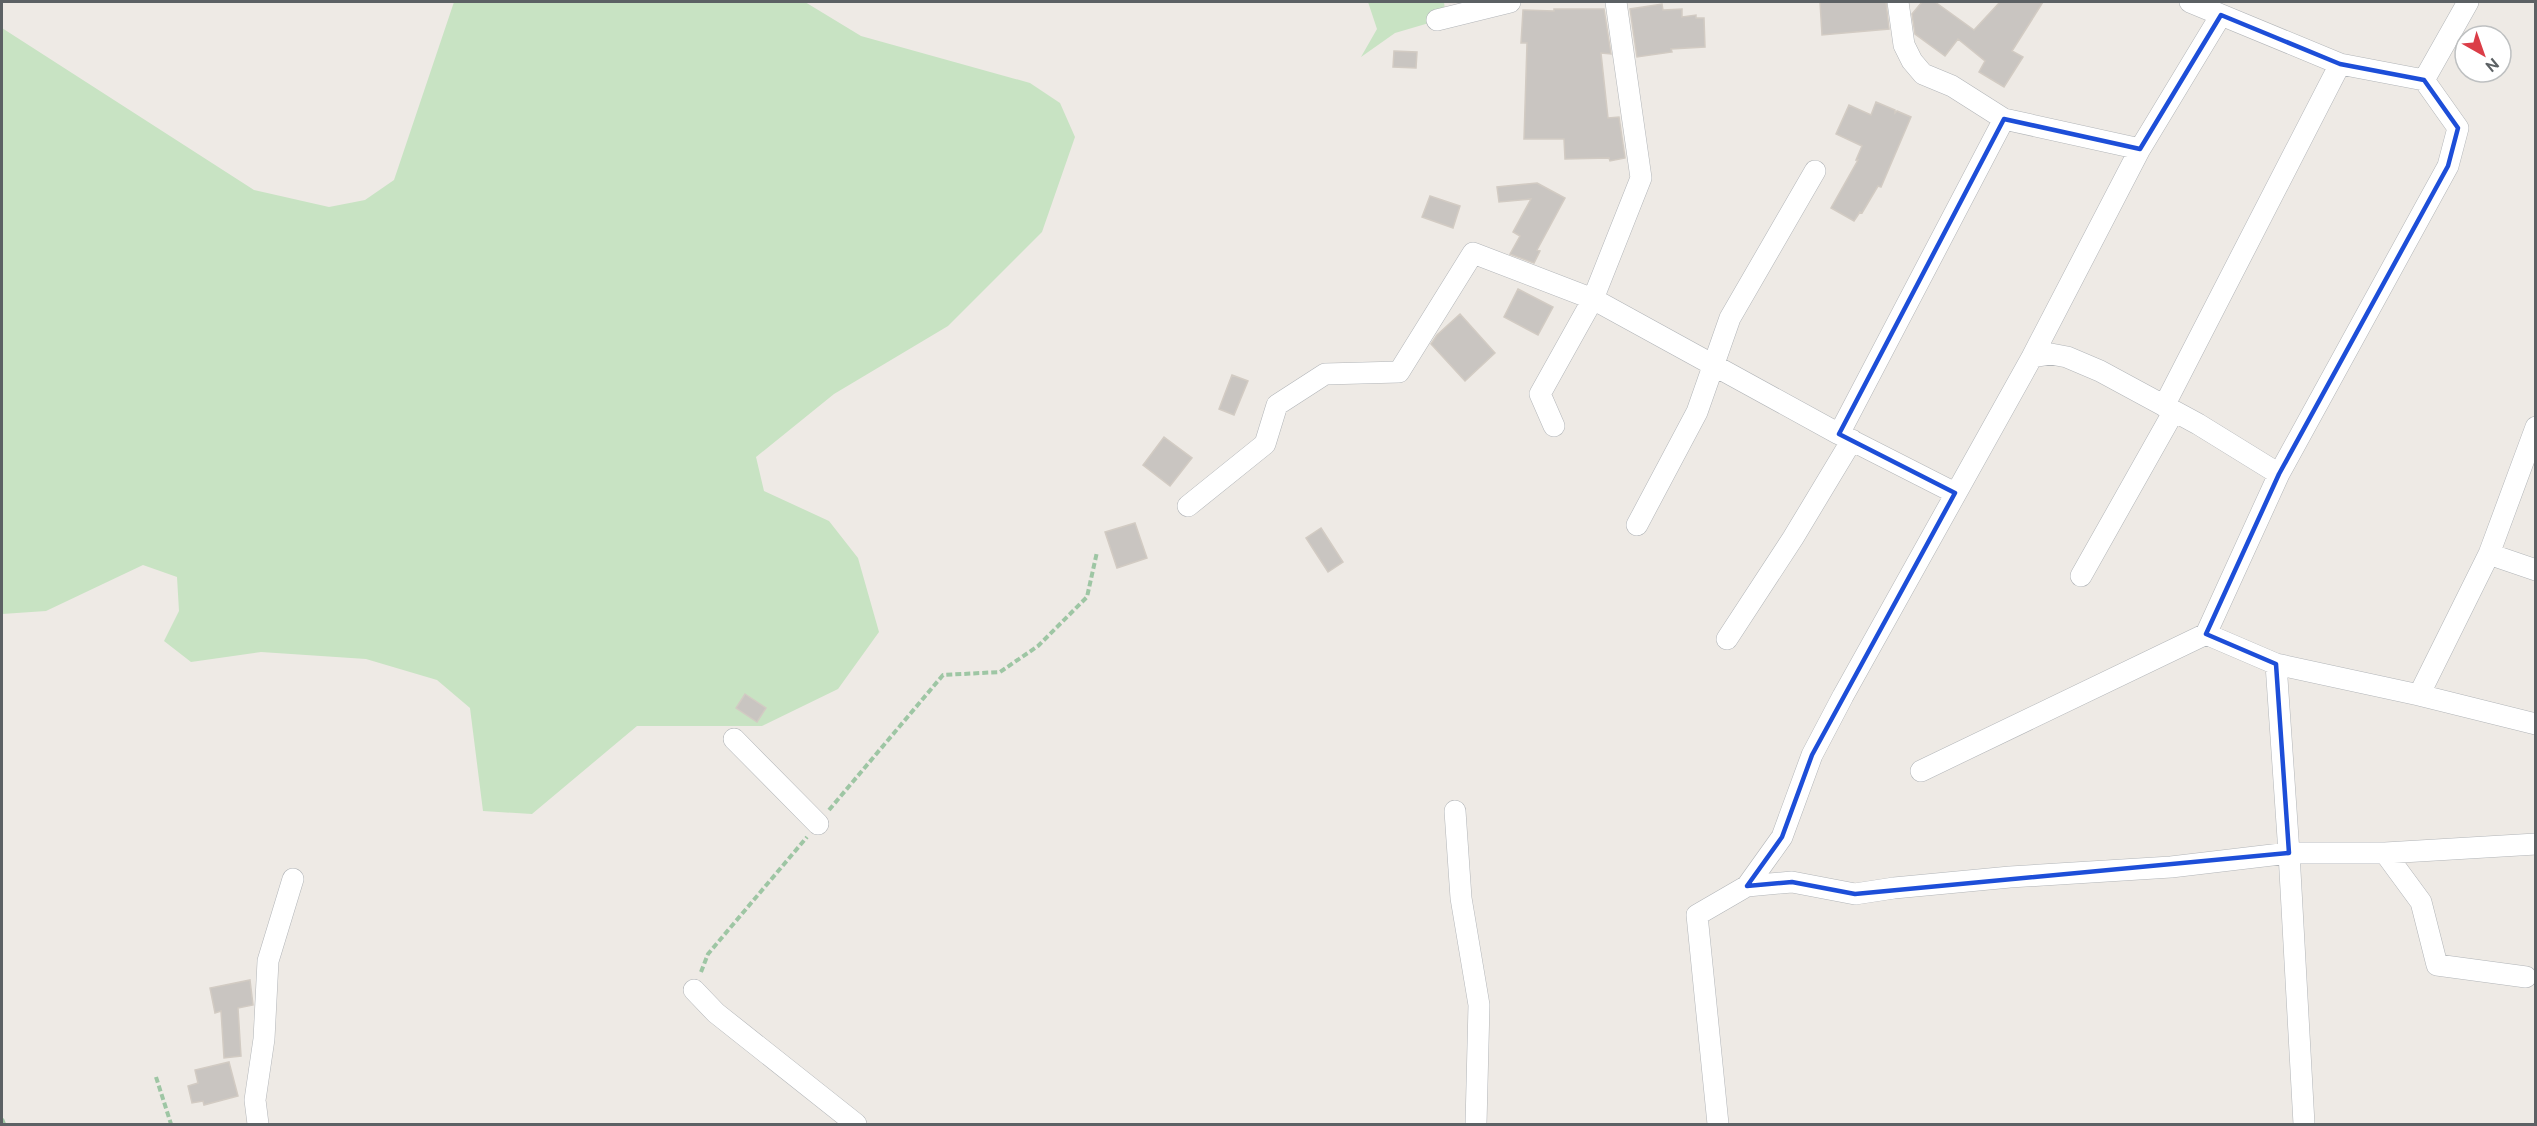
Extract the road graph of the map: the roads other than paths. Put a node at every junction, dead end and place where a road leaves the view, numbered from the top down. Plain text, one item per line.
1 (1510, 2) edge
2 (1616, 2) edge
3 (1898, 2) edge
4 (2190, 2) edge
5 (2468, 2) edge
6 (2221, 15) junction
7 (1437, 20) dead end
8 (2340, 64) junction
9 (2424, 80) junction
10 (2004, 119) junction
11 (2140, 149) junction
12 (1815, 171) dead end
13 (1593, 299) junction
14 (2032, 357) junction
15 (1714, 367) junction
16 (2169, 408) junction
17 (1554, 426) dead end
18 (2535, 426) edge
19 (1845, 437) junction
20 (2279, 474) junction
21 (1955, 493) junction
22 (1188, 506) dead end
23 (1637, 525) dead end
24 (2489, 554) junction
25 (2535, 570) edge
26 (2081, 576) dead end
27 (2206, 634) junction
28 (1727, 639) dead end
29 (2276, 664) junction
30 (2419, 695) junction
31 (2535, 724) edge
32 (734, 739) dead end
33 (1921, 771) dead end
34 (1455, 811) dead end
35 (818, 824) road end
36 (2535, 844) edge
37 (2289, 853) junction
38 (2385, 853) junction
39 (293, 879) dead end
40 (1748, 886) junction
41 (2526, 977) dead end
42 (694, 990) road end
43 (258, 1125) edge
44 (856, 1125) edge
45 (1476, 1125) edge
46 (1718, 1125) edge
47 (2304, 1125) edge

1 - 7 street
2 - 13 street
3 - 10 street
4 - 6 street
5 - 9 street
6 - 8 street
6 - 11 street
8 - 9 street
8 - 16 street
9 - 20 street
10 - 11 street
10 - 19 street
11 - 14 street
12 - 15 street
13 - 15 street
13 - 17 street
13 - 22 street
14 - 16 street
14 - 21 street
15 - 19 street
15 - 23 street
16 - 20 street
16 - 26 street
18 - 24 street
19 - 21 street
19 - 28 street
20 - 27 street
21 - 40 street
24 - 25 street
24 - 30 street
27 - 29 street
27 - 33 street
29 - 30 street
29 - 37 street
30 - 31 street
32 - 35 street
34 - 45 street
36 - 38 street
37 - 38 street
37 - 40 street
37 - 47 street
38 - 41 street
39 - 43 street
40 - 46 street
42 - 44 street

